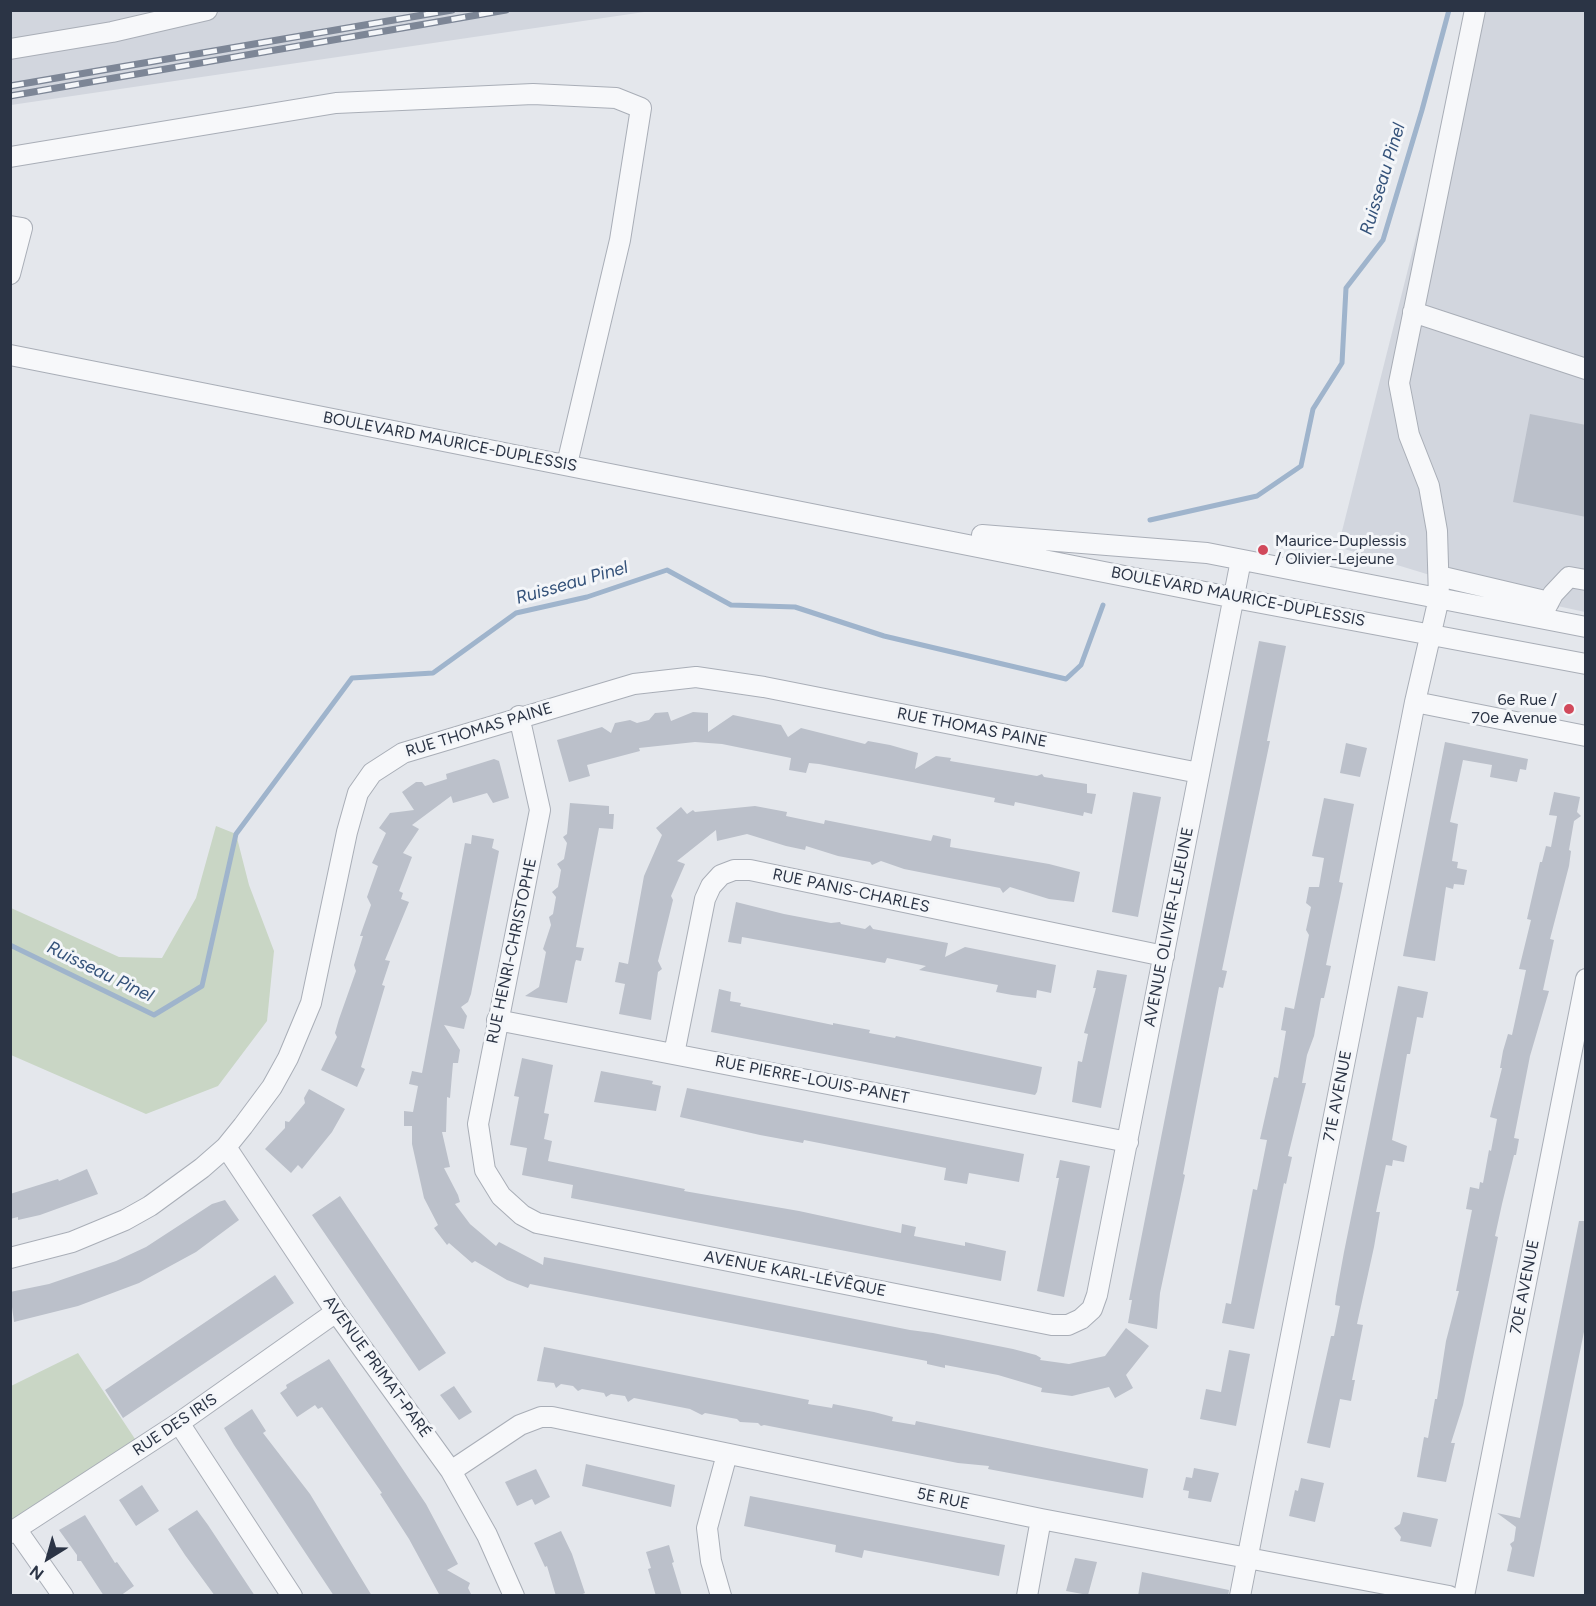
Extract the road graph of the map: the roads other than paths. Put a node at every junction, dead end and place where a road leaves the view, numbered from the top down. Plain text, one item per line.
1 (207, 10) edge
2 (1474, 10) edge
3 (10, 49) edge
4 (10, 157) edge
5 (10, 226) edge
6 (10, 274) edge
7 (1413, 312) junction
8 (10, 356) edge
9 (1586, 369) edge
10 (567, 464) junction
11 (890, 528) junction
12 (1241, 560) junction
13 (1440, 576) junction
14 (1586, 580) edge
15 (1235, 598) junction
16 (1439, 598) junction
17 (1545, 610) junction
18 (1586, 627) edge
19 (1431, 634) junction
20 (1586, 664) edge
21 (1415, 702) junction
22 (519, 716) junction
23 (1586, 736) edge
24 (1199, 773) junction
25 (1164, 956) junction
26 (1586, 979) edge
27 (497, 1020) junction
28 (674, 1054) junction
29 (1128, 1142) junction
30 (226, 1147) junction
31 (492, 1185) joint
32 (10, 1258) edge
33 (1097, 1295) joint
34 (336, 1312) junction
35 (179, 1423) junction
36 (727, 1454) junction
37 (451, 1471) junction
38 (1041, 1519) junction
39 (13, 1531) edge
40 (1247, 1557) junction
41 (63, 1596) edge
42 (292, 1596) edge
43 (514, 1596) edge
44 (721, 1596) edge
45 (1027, 1596) edge
46 (1240, 1596) edge
47 (1449, 1596) edge
48 (1464, 1596) edge

1 - 3 street
2 - 7 street, 71E AVENUE
4 - 10 street
5 - 6 street
7 - 9 street
7 - 13 street, 71E AVENUE
8 - 10 street, BOULEVARD MAURICE-DUPLESSIS
10 - 11 street, BOULEVARD MAURICE-DUPLESSIS
11 - 12 street, BOULEVARD MAURICE-DUPLESSIS
11 - 15 street, BOULEVARD MAURICE-DUPLESSIS
12 - 15 street, AVENUE OLIVIER-LEJEUNE
12 - 16 street, BOULEVARD MAURICE-DUPLESSIS
13 - 16 street, 71E AVENUE
13 - 17 street
14 - 17 street
15 - 19 street, BOULEVARD MAURICE-DUPLESSIS
15 - 24 street, AVENUE OLIVIER-LEJEUNE
16 - 17 street, BOULEVARD MAURICE-DUPLESSIS
16 - 19 street, 71E AVENUE
17 - 18 street, BOULEVARD MAURICE-DUPLESSIS
19 - 20 street, BOULEVARD MAURICE-DUPLESSIS
19 - 21 street, 71E AVENUE
21 - 23 street
21 - 40 street, 71E AVENUE
22 - 24 street, RUE THOMAS PAINE
22 - 27 street, RUE HENRI-CHRISTOPHE
22 - 30 street, RUE THOMAS PAINE
24 - 25 street, AVENUE OLIVIER-LEJEUNE
25 - 28 street, RUE PANIS-CHARLES
25 - 29 street, AVENUE OLIVIER-LEJEUNE
26 - 48 street, 70E AVENUE
27 - 28 street, RUE PIERRE-LOUIS-PANET
27 - 31 street, RUE HENRI-CHRISTOPHE
28 - 29 street, RUE PIERRE-LOUIS-PANET
29 - 33 street, AVENUE OLIVIER-LEJEUNE
30 - 32 street, RUE THOMAS PAINE
30 - 34 street, AVENUE PRIMAT-PARÉ
31 - 33 street, AVENUE KARL-LÉVÊQUE
34 - 35 street, RUE DES IRIS
34 - 37 street, AVENUE PRIMAT-PARÉ
35 - 39 street, RUE DES IRIS
35 - 42 street
36 - 37 street, 5E RUE
36 - 38 street, 5E RUE
36 - 44 street
37 - 43 street, AVENUE PRIMAT-PARÉ
38 - 40 street, 5E RUE
38 - 45 street
39 - 41 street
40 - 46 street, 71E AVENUE
40 - 47 street, 5E RUE

